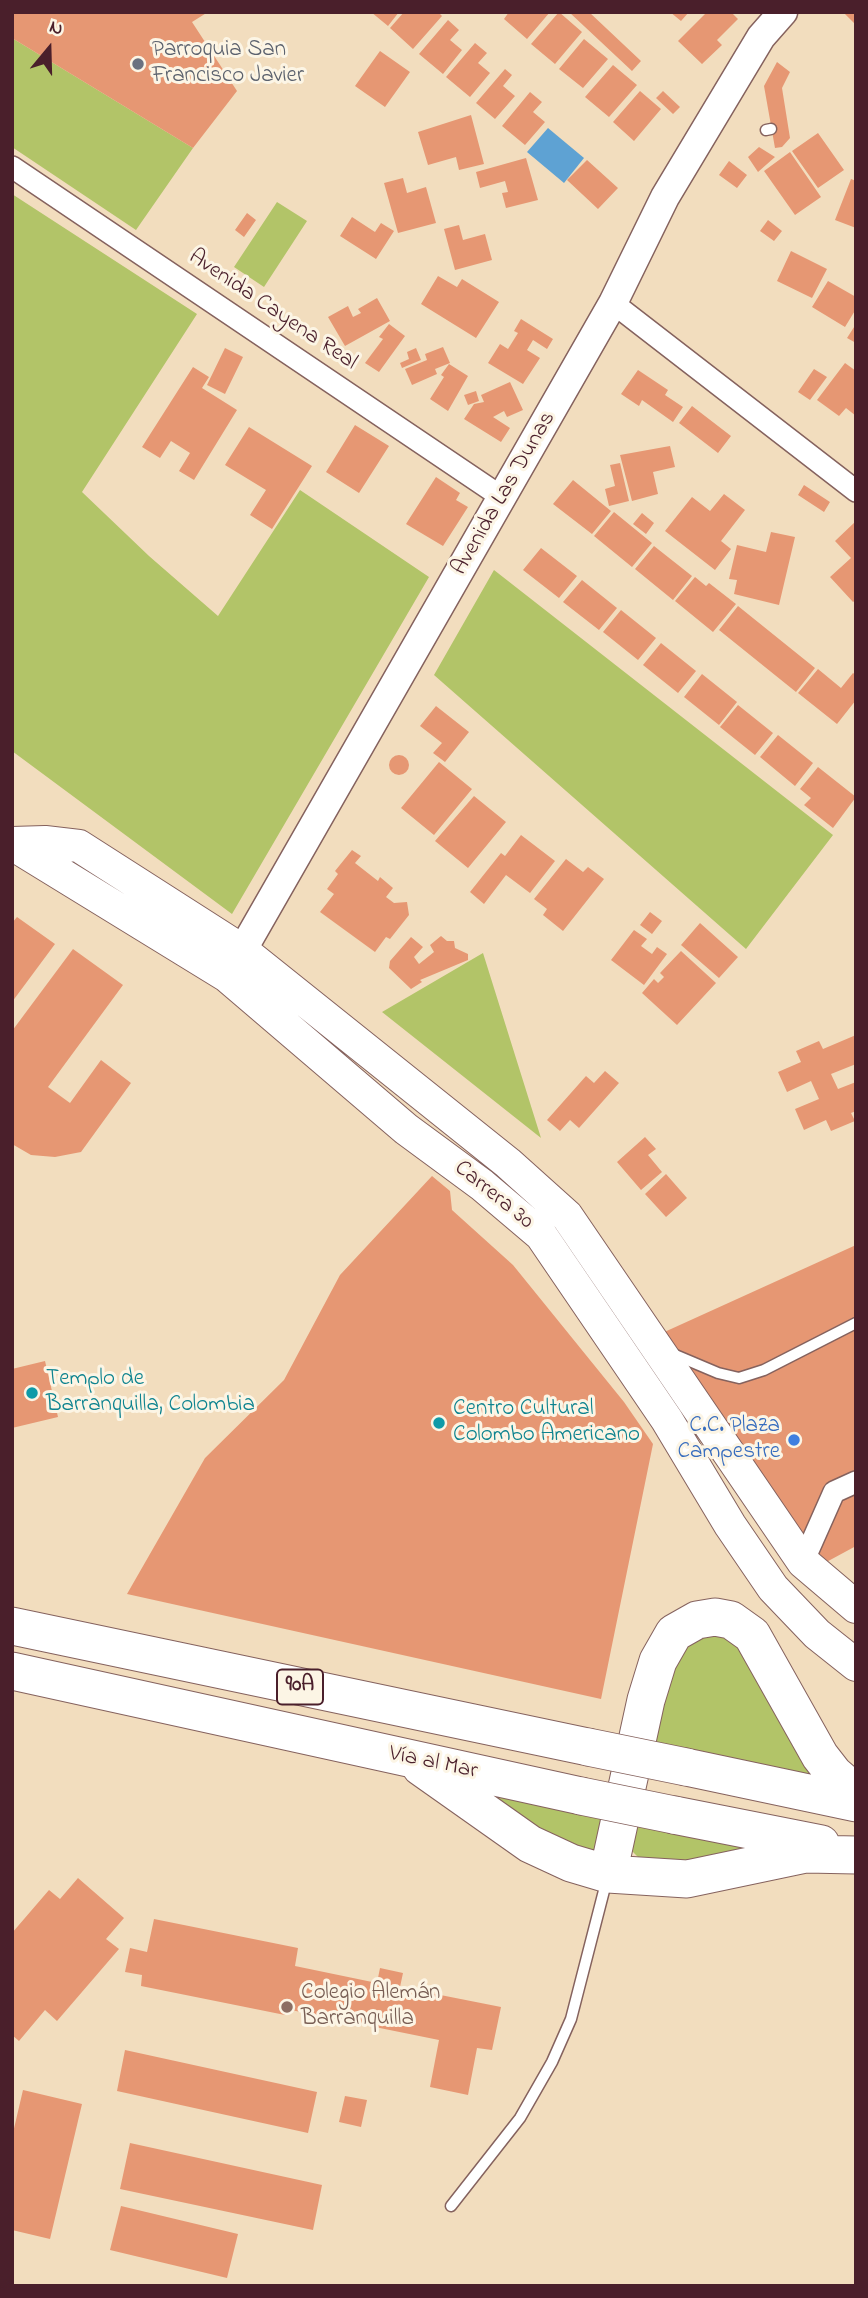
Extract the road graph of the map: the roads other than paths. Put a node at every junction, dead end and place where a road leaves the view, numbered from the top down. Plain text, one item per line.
1 (783, 12) edge
2 (12, 167) edge
3 (613, 303) junction
4 (856, 491) edge
5 (503, 498) junction
6 (12, 843) edge
7 (235, 963) junction
8 (856, 1323) edge
9 (657, 1347) junction
10 (856, 1482) edge
11 (803, 1562) junction
12 (856, 1607) edge
13 (12, 1626) edge
14 (856, 1665) edge
15 (12, 1671) edge
16 (413, 1760) junction
17 (856, 1793) edge
18 (856, 1803) edge
19 (856, 1853) edge
20 (608, 1874) junction
21 (451, 2206) dead end

1 - 3 street, Avenida Las Dunas
2 - 5 street, Avenida Cayena Real
3 - 4 street
3 - 5 street, Avenida Las Dunas
5 - 7 street, Avenida Las Dunas
6 - 7 main road, Carrera 30
7 - 9 main road, Carrera 30
7 - 14 main road, Carrera 30
8 - 9 lane
9 - 11 main road, Carrera 30
10 - 11 street
11 - 12 main road, Carrera 30
13 - 18 highway, 90A, bridge
15 - 16 highway, Vía al Mar / 90A
16 - 19 highway, Vía al Mar / 90A, bridge
16 - 20 highway
17 - 20 highway
19 - 20 highway
20 - 21 lane

